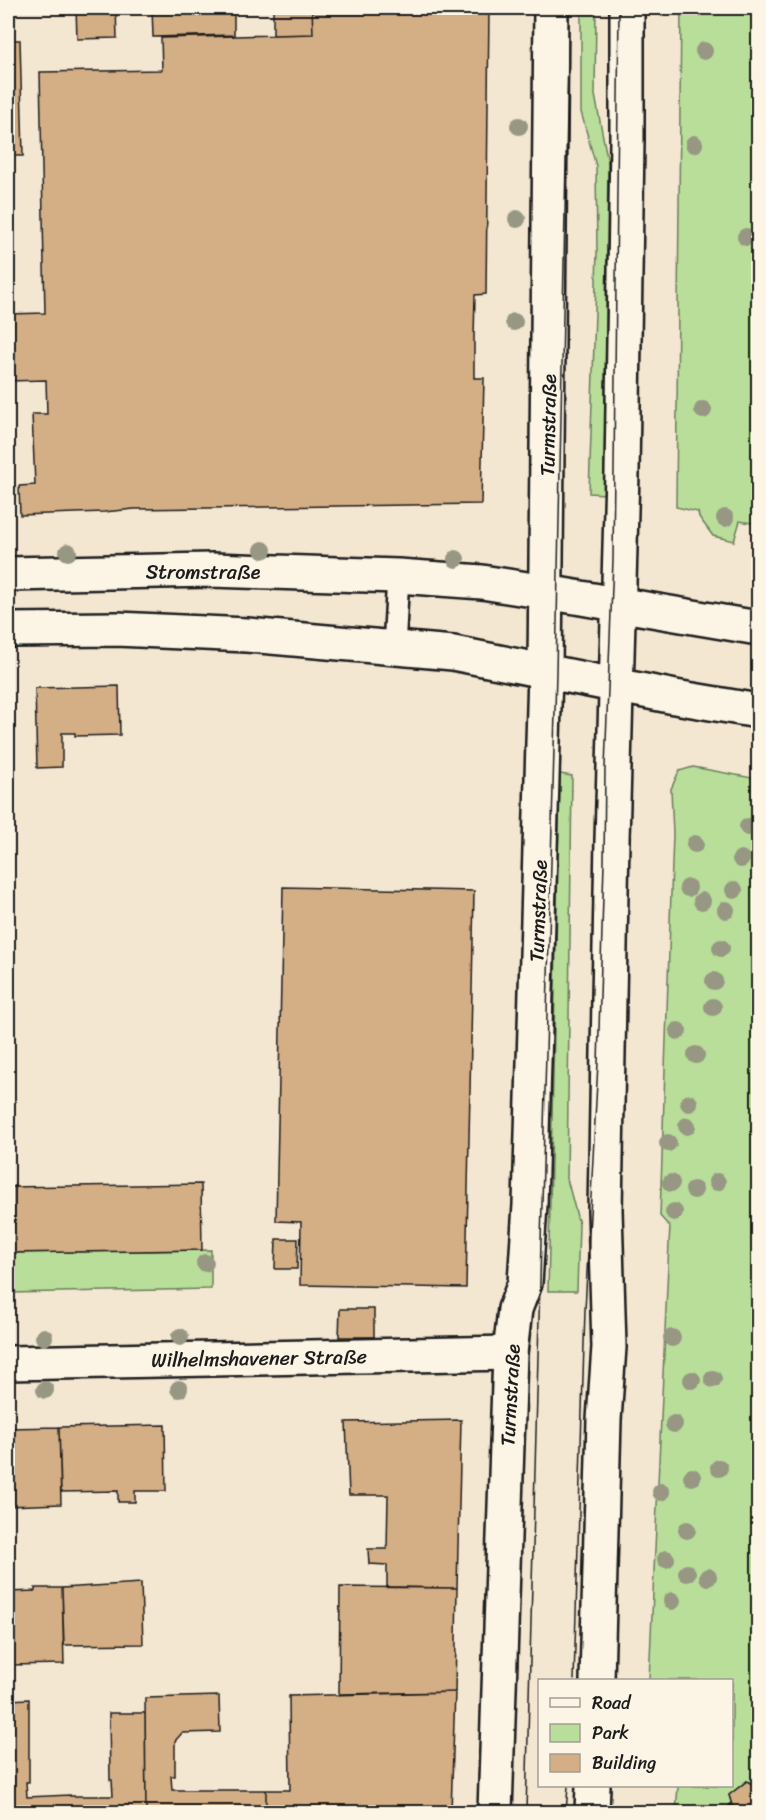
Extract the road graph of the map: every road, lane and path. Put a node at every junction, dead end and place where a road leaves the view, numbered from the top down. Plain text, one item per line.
1 (551, 8) edge
2 (627, 8) edge
3 (8, 574) edge
4 (398, 576) junction
5 (546, 592) junction
6 (619, 604) junction
7 (759, 628) edge
8 (8, 630) edge
9 (394, 648) junction
10 (545, 671) junction
11 (616, 684) junction
12 (759, 711) edge
13 (510, 1353) junction
14 (8, 1363) edge
15 (597, 1679) edge
16 (593, 1787) edge
17 (495, 1812) edge
18 (592, 1812) edge

1 - 5 main road, Turmstraße
2 - 6 main road
3 - 4 main road, Stromstraße
4 - 5 main road, Stromstraße
4 - 9 lane
5 - 6 main road, Stromstraße
5 - 10 main road, Turmstraße
6 - 7 main road, Stromstraße
6 - 11 main road
8 - 9 main road
9 - 10 main road
10 - 11 main road
10 - 13 main road, Turmstraße
11 - 12 main road
11 - 15 main road
13 - 14 main road, Wilhelmshavener Straße
13 - 17 main road, Turmstraße
16 - 18 main road

